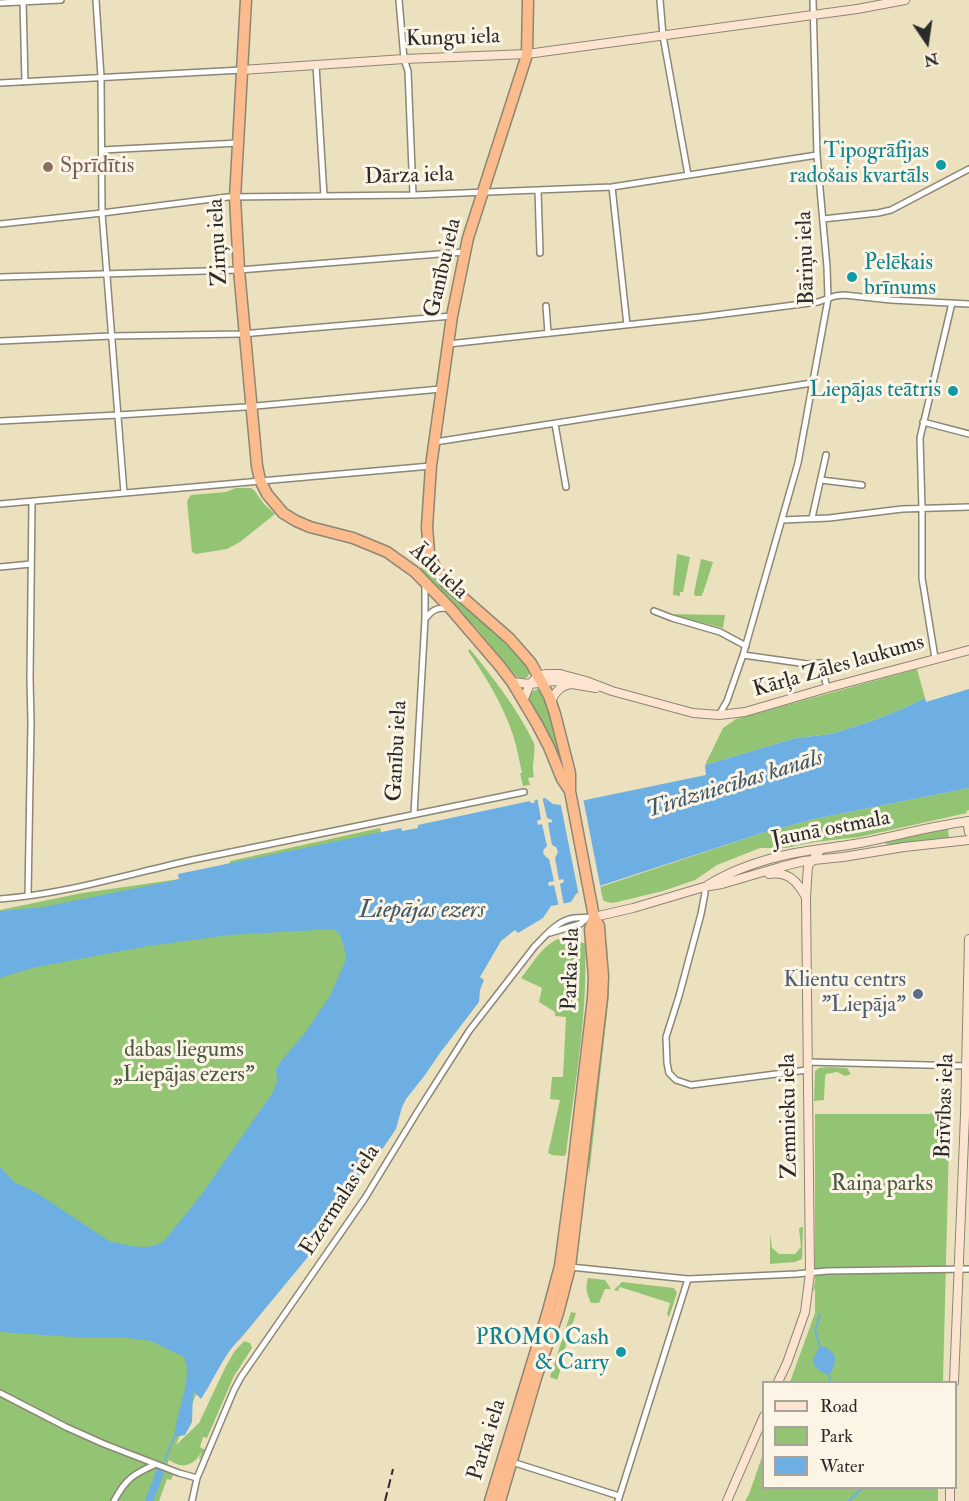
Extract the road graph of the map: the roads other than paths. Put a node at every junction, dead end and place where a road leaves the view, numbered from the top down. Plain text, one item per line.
1 (61, 0) edge
2 (96, 0) edge
3 (246, 0) edge
4 (399, 0) edge
5 (528, 0) edge
6 (660, 0) edge
7 (813, 0) edge
8 (905, 0) edge
9 (23, 1) edge
10 (0, 3) edge
11 (814, 14) junction
12 (663, 36) junction
13 (527, 54) junction
14 (404, 59) junction
15 (316, 65) junction
16 (242, 69) junction
17 (101, 77) junction
18 (25, 82) junction
19 (0, 83) edge
20 (238, 143) junction
21 (102, 150) junction
22 (817, 155) junction
23 (969, 169) edge
24 (688, 174) junction
25 (612, 187) junction
26 (538, 190) junction
27 (483, 191) junction
28 (413, 195) junction
29 (324, 196) junction
30 (235, 198) junction
31 (102, 213) junction
32 (823, 219) junction
33 (0, 224) edge
34 (464, 252) junction
35 (540, 253) dead end
36 (239, 270) junction
37 (106, 273) junction
38 (0, 277) edge
39 (828, 299) junction
40 (952, 303) junction
41 (969, 304) edge
42 (546, 306) dead end
43 (452, 316) junction
44 (627, 325) junction
45 (245, 333) junction
46 (548, 333) junction
47 (111, 336) junction
48 (0, 341) edge
49 (448, 344) junction
50 (812, 383) junction
51 (442, 389) junction
52 (251, 406) junction
53 (118, 415) junction
54 (0, 421) edge
55 (924, 422) junction
56 (555, 424) junction
57 (969, 434) edge
58 (435, 442) junction
59 (826, 455) dead end
60 (431, 466) junction
61 (260, 480) junction
62 (821, 480) junction
63 (862, 485) dead end
64 (566, 488) dead end
65 (124, 493) junction
66 (32, 501) junction
67 (0, 504) edge
68 (969, 507) edge
69 (922, 509) junction
70 (812, 518) junction
71 (782, 520) junction
72 (429, 552) joint
73 (31, 564) junction
74 (0, 567) edge
75 (425, 583) junction
76 (450, 608) junction
77 (654, 611) dead end
78 (425, 618) junction
79 (746, 645) junction
80 (969, 650) edge
81 (743, 655) junction
82 (935, 658) junction
83 (540, 679) junction
84 (512, 682) junction
85 (530, 684) junction
86 (577, 685) junction
87 (603, 688) junction
88 (826, 688) junction
89 (524, 701) junction
90 (551, 702) junction
91 (719, 715) junction
92 (570, 791) junction
93 (524, 792) dead end
94 (414, 814) junction
95 (968, 821) edge
96 (969, 832) edge
97 (969, 840) edge
98 (821, 849) junction
99 (813, 860) junction
100 (750, 876) junction
101 (704, 887) junction
102 (28, 896) junction
103 (806, 897) junction
104 (0, 899) edge
105 (590, 917) junction
106 (969, 939) edge
107 (807, 1066) junction
108 (967, 1066) edge
109 (565, 1266) junction
110 (959, 1269) junction
111 (969, 1269) edge
112 (810, 1273) junction
113 (688, 1279) junction
114 (779, 1381) edge
115 (954, 1381) edge
116 (0, 1393) edge
117 (762, 1421) edge
118 (512, 1462) junction
119 (157, 1463) junction
120 (197, 1478) junction
121 (618, 1498) edge
122 (114, 1501) edge
123 (192, 1501) edge
124 (490, 1501) edge
125 (500, 1501) edge
126 (727, 1501) edge

1 - 9 street
2 - 17 street
3 - 16 highway, Zirņu iela
4 - 14 street
5 - 13 highway, Ganību iela
6 - 12 street
7 - 11 street, Bāriņu iela
8 - 11 main road, Kungu iela
9 - 10 street
9 - 18 street
11 - 12 main road, Kungu iela
11 - 22 street, Bāriņu iela
12 - 13 main road, Kungu iela
12 - 24 street
13 - 14 main road, Kungu iela
13 - 27 highway, Ganību iela
14 - 15 main road, Kungu iela
14 - 28 street
15 - 16 main road, Kungu iela
15 - 29 street
16 - 17 street, Kungu iela
16 - 20 highway, Zirņu iela
17 - 18 street, Kungu iela
17 - 21 street
18 - 19 street, Kungu iela
20 - 21 street
20 - 30 highway, Zirņu iela
21 - 31 street
22 - 24 street, Dārza iela
22 - 32 street, Bāriņu iela
23 - 32 street
24 - 25 street, Dārza iela
25 - 26 street, Dārza iela
25 - 44 street
26 - 27 street, Dārza iela
26 - 35 street
27 - 28 street, Dārza iela
27 - 34 highway, Ganību iela
28 - 29 street, Dārza iela
29 - 30 street, Dārza iela
30 - 31 street, Dārza iela
30 - 36 highway, Zirņu iela
31 - 33 street, Dārza iela
31 - 37 street
32 - 39 street, Bāriņu iela
34 - 36 street
34 - 43 highway, Ganību iela
36 - 37 street
36 - 45 highway, Zirņu iela
37 - 38 street
37 - 47 street
39 - 40 street
39 - 44 street
39 - 50 street, Bāriņu iela
40 - 41 street
40 - 55 street
42 - 46 street
43 - 45 street
43 - 49 highway, Ganību iela
44 - 46 street
45 - 47 street
45 - 52 highway, Zirņu iela
46 - 49 street
47 - 48 street
47 - 53 street
49 - 51 highway, Ganību iela
50 - 56 street
50 - 71 street, Bāriņu iela
51 - 52 street
51 - 58 highway, Ganību iela
52 - 53 street
52 - 61 highway, Zirņu iela
53 - 54 street
53 - 65 street
55 - 57 street
55 - 69 street
56 - 58 street
56 - 64 street
58 - 60 highway, Ganību iela
59 - 62 street
60 - 61 street
60 - 72 highway, Ganību iela
61 - 65 street
61 - 75 highway, Ādu iela
62 - 63 street
62 - 70 street
65 - 66 street
66 - 67 street
66 - 73 street
68 - 69 street
69 - 70 street
69 - 82 street
70 - 71 street
71 - 79 street, Bāriņu iela
72 - 83 highway, Ādu iela
73 - 74 street
73 - 102 street
75 - 76 highway, Ādu iela
75 - 78 street, Ganību iela
76 - 78 street
76 - 84 highway, Ādu iela
77 - 79 street
78 - 94 street, Ganību iela
79 - 81 street, Bāriņu iela
80 - 82 main road, Kārļa Zāles laukums
81 - 88 street
81 - 91 street, Bāriņu iela
82 - 88 main road, Kārļa Zāles laukums
83 - 85 main road
83 - 86 main road
83 - 87 main road
83 - 90 highway, Ādu iela
84 - 85 main road
84 - 89 highway, Ādu iela
85 - 89 main road
86 - 87 main road
86 - 90 main road
87 - 91 main road
88 - 91 main road, Kārļa Zāles laukums
89 - 92 highway
90 - 92 highway
92 - 105 highway
93 - 94 street
94 - 102 street
95 - 96 main road
95 - 98 main road, Jaunā ostmala
97 - 99 main road, Jaunā ostmala
98 - 99 main road, Zemnieku iela
98 - 101 main road, Jaunā ostmala
99 - 100 main road, Jaunā ostmala
99 - 103 main road, Zemnieku iela
100 - 101 main road, Jaunā ostmala
100 - 103 main road
101 - 105 main road, Jaunā ostmala
101 - 107 street
102 - 104 street
103 - 107 main road, Zemnieku iela
105 - 109 highway, Parka iela
105 - 120 street, Ezermalas iela
106 - 108 main road, Brīvības iela
107 - 108 street
107 - 112 main road, Zemnieku iela
108 - 110 main road, Brīvības iela
109 - 113 street
109 - 118 highway, Parka iela
109 - 124 highway, Parka iela
110 - 111 street
110 - 112 street
110 - 115 main road, Brīvības iela
112 - 113 street
112 - 114 main road, Zemnieku iela
113 - 121 street
116 - 119 street
117 - 126 main road
118 - 121 street
118 - 125 highway, Parka iela
119 - 120 street
119 - 122 street
120 - 123 street, Ezermalas iela

